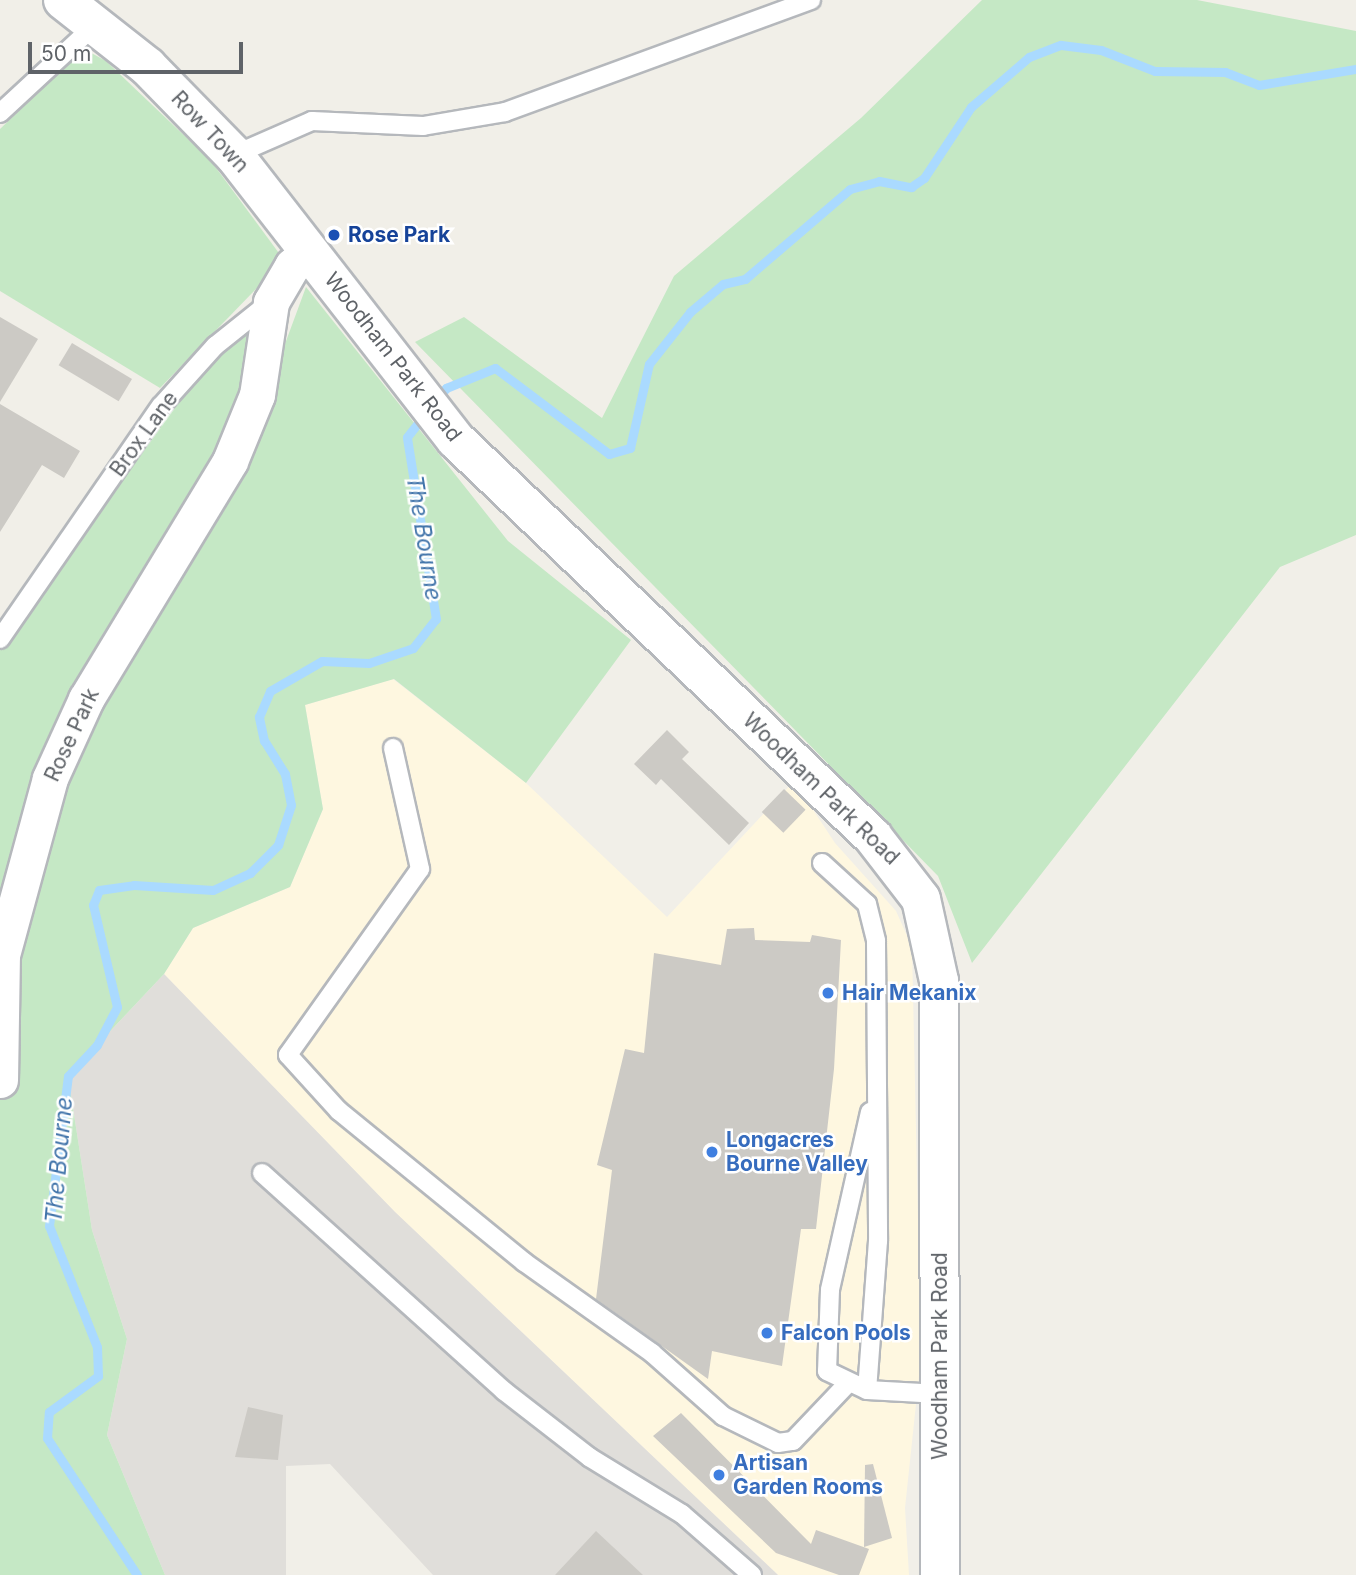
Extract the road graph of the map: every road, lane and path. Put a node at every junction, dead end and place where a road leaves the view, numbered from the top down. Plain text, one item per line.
1 (63, 0) edge
2 (811, 0) edge
3 (96, 24) junction
4 (0, 113) edge
5 (234, 155) junction
6 (310, 251) junction
7 (271, 302) junction
8 (0, 639) edge
9 (393, 748) dead end
10 (822, 863) dead end
11 (0, 1080) edge
12 (873, 1101) junction
13 (262, 1173) dead end
14 (847, 1384) junction
15 (867, 1390) junction
16 (940, 1394) junction
17 (752, 1575) edge
18 (940, 1575) edge

1 - 3 street, Row Town
2 - 5 lane
3 - 4 lane
3 - 5 street, Row Town
5 - 6 street, Row Town
6 - 7 street, Brox Lane
6 - 16 street, Woodham Park Road
7 - 8 lane, Brox Lane
7 - 11 street, Rose Park
9 - 14 lane
10 - 12 lane
12 - 14 lane
12 - 15 lane
13 - 17 lane
14 - 15 lane
15 - 16 lane
16 - 18 street, Woodham Park Road

